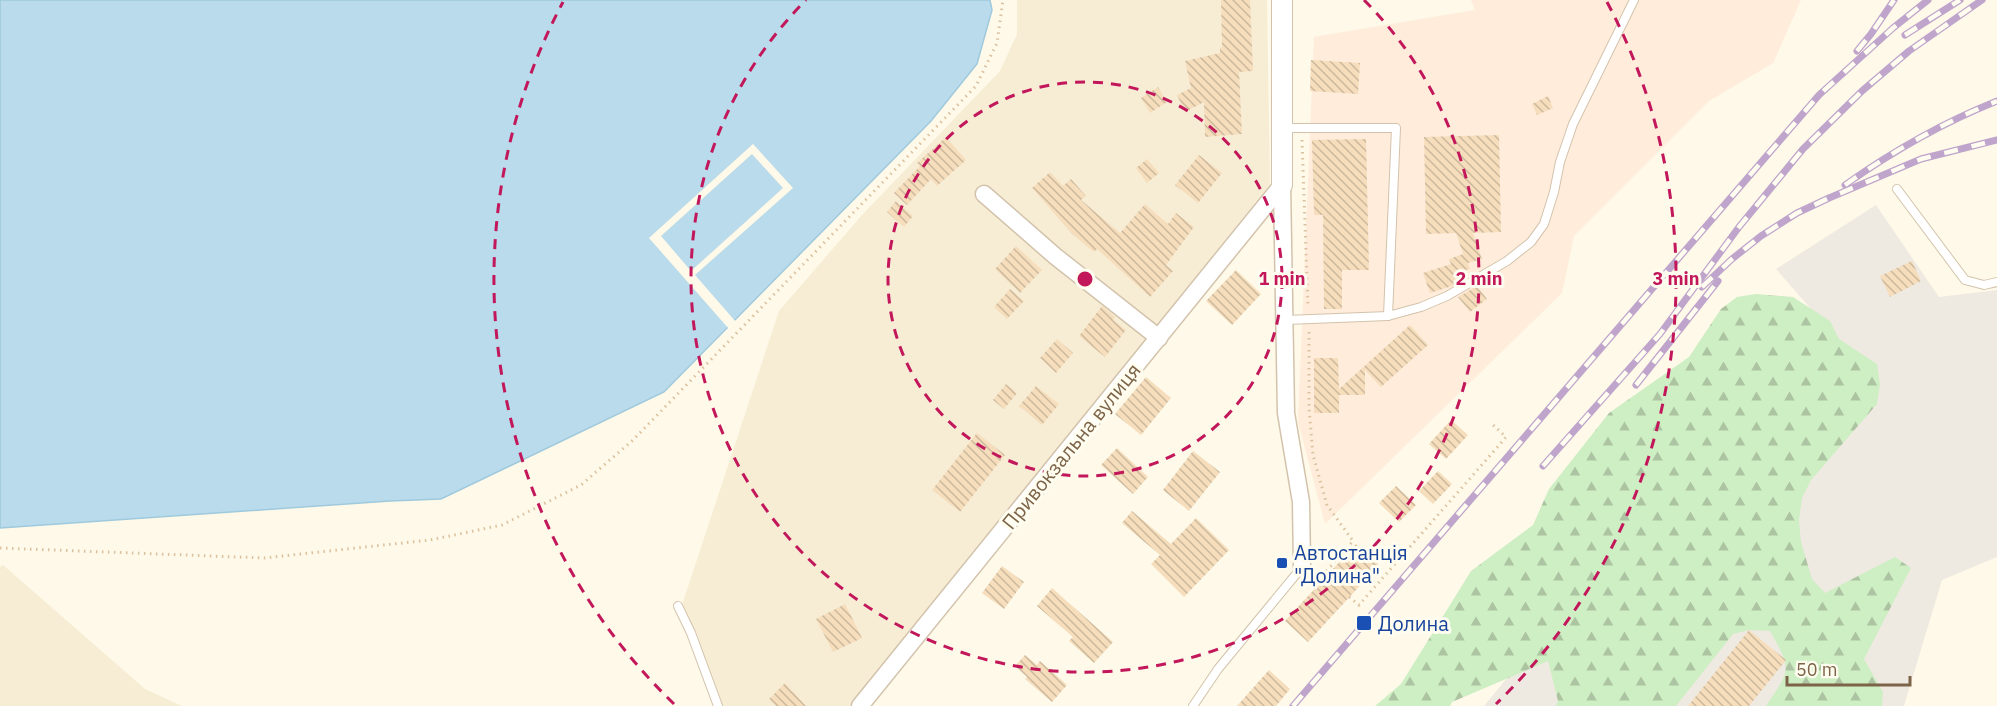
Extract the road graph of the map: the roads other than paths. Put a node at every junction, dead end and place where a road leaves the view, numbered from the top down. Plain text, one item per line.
1 (1282, 0) edge
2 (1634, 0) edge
3 (1292, 128) junction
4 (1282, 185) junction
5 (1897, 189) dead end
6 (984, 194) dead end
7 (1997, 282) edge
8 (1388, 316) junction
9 (1286, 320) junction
10 (1159, 338) junction
11 (1302, 567) joint
12 (678, 606) dead end
13 (718, 706) edge
14 (860, 706) edge
15 (1193, 706) edge

1 - 3 street
2 - 8 lane
3 - 4 street
3 - 8 lane
4 - 9 street
4 - 10 street, Привокзальна вулиця
5 - 7 lane
6 - 10 street
8 - 9 lane
9 - 11 street
10 - 14 street, Привокзальна вулиця
11 - 15 lane
12 - 13 lane

